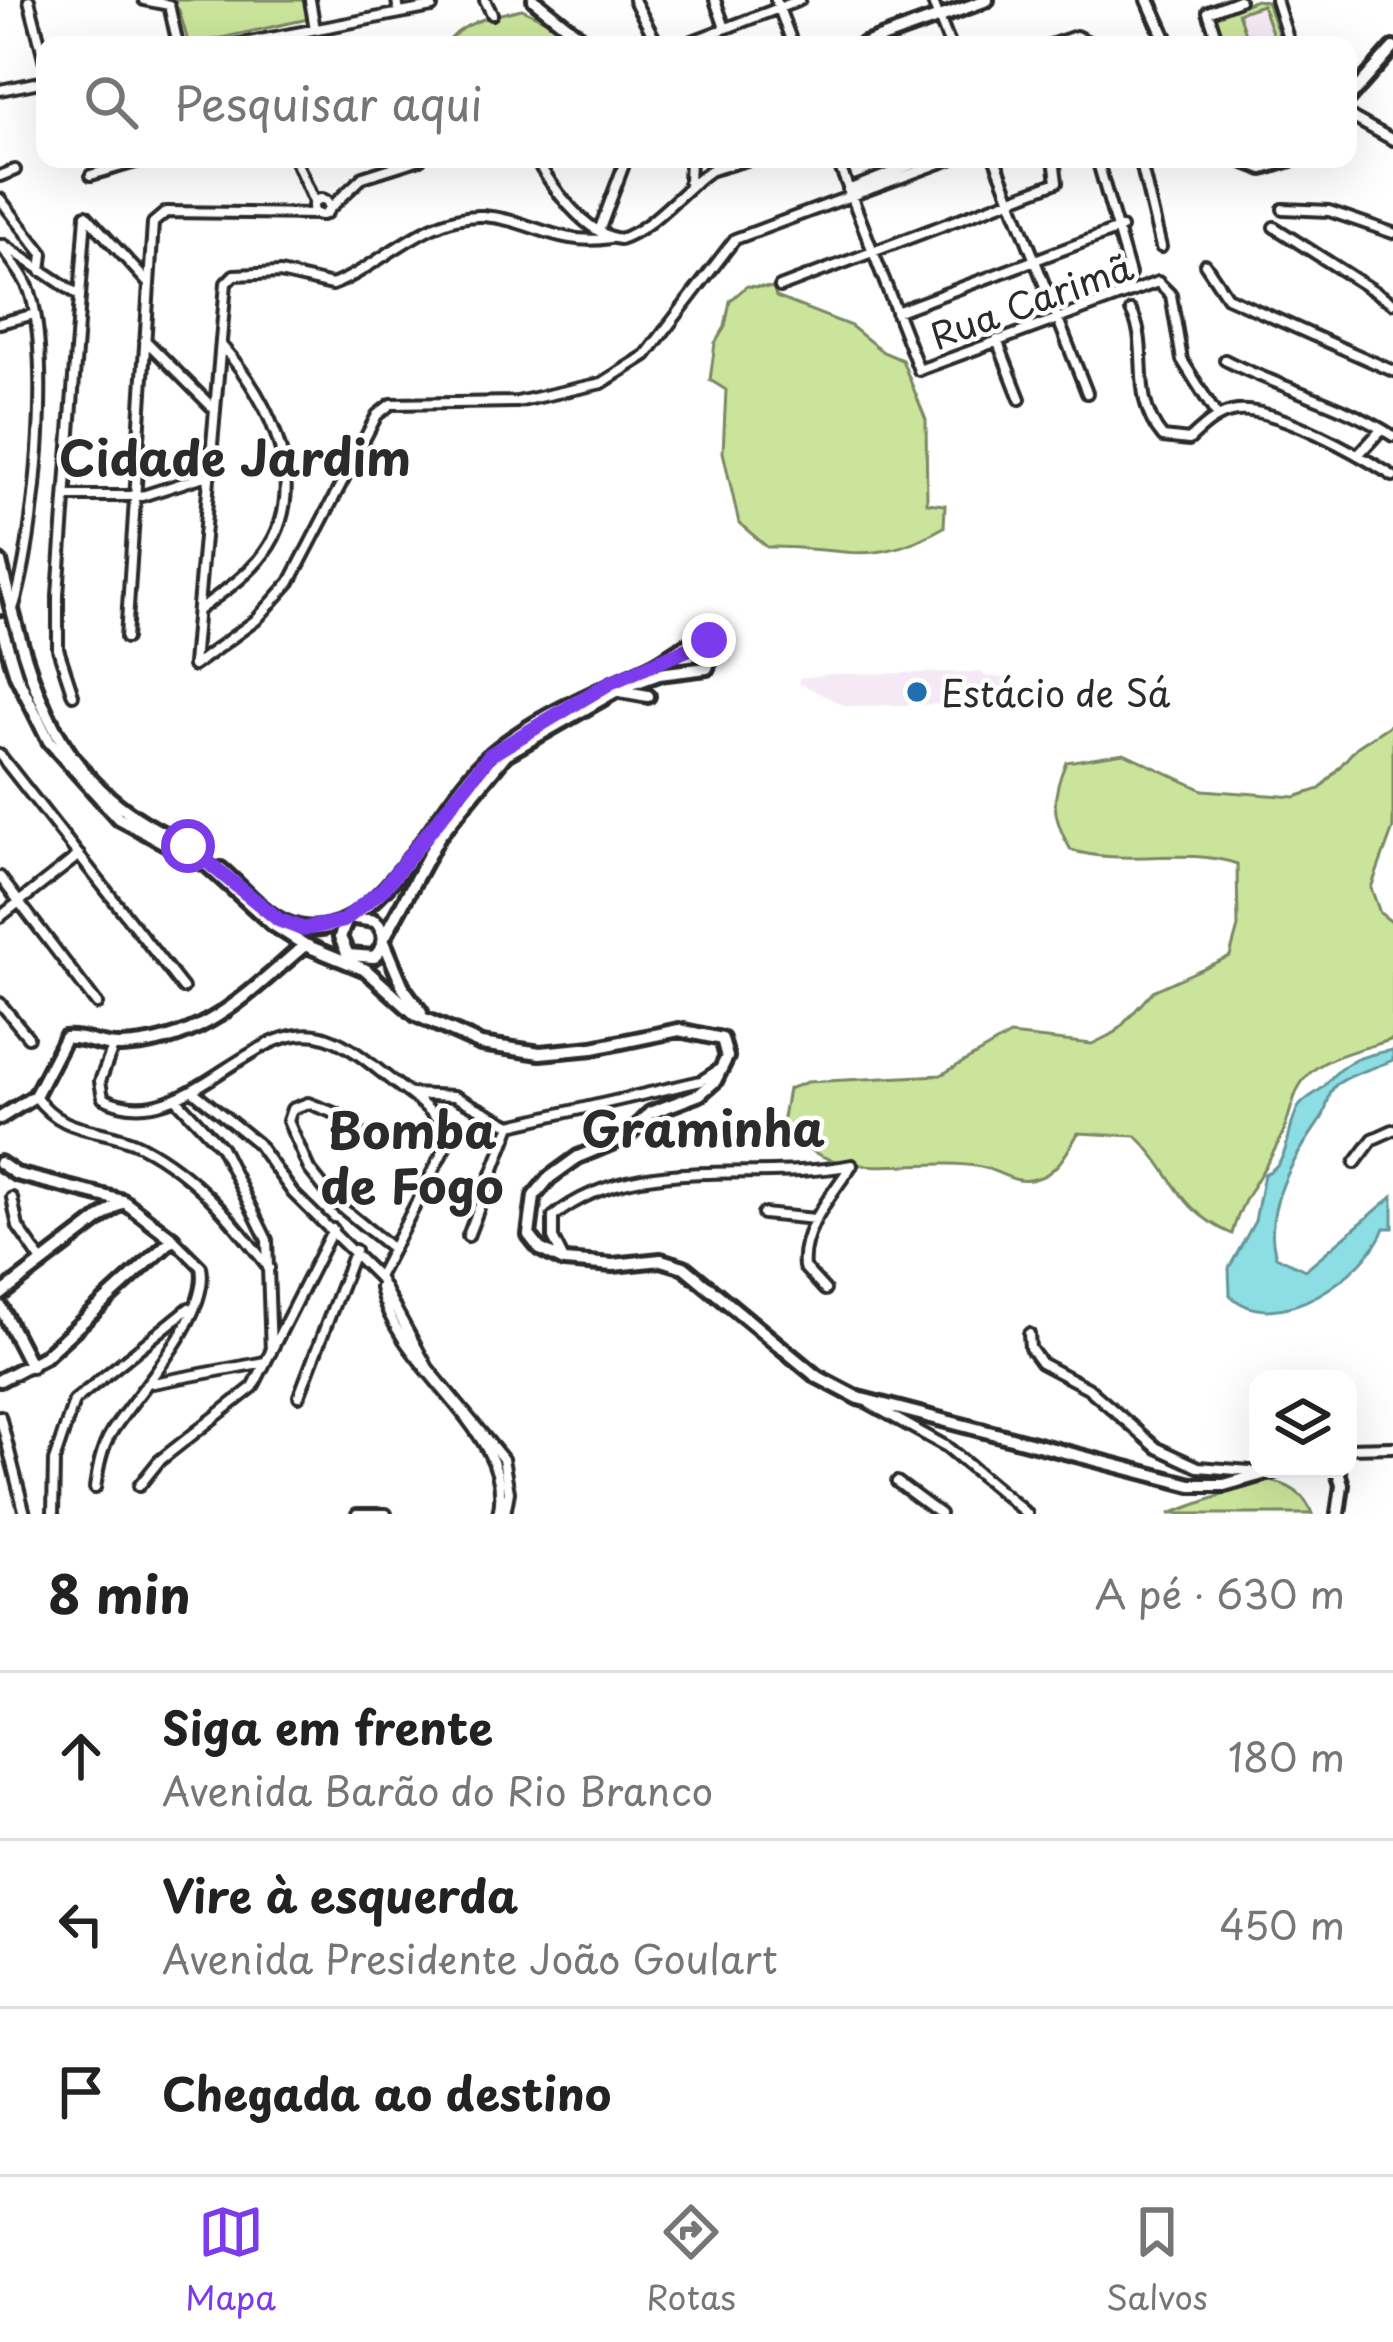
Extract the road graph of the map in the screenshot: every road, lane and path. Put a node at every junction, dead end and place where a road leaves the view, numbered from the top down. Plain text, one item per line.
1 (29, 0) edge
2 (144, 0) edge
3 (310, 0) edge
4 (397, 0) edge
5 (485, 0) edge
6 (534, 0) edge
7 (634, 0) edge
8 (715, 0) edge
9 (800, 0) edge
10 (932, 0) edge
11 (987, 0) edge
12 (1148, 0) edge
13 (1239, 0) edge
14 (1276, 0) edge
15 (778, 4) edge
16 (432, 7) dead end
17 (399, 14) junction
18 (492, 14) dead end
19 (938, 16) junction
20 (725, 28) junction
21 (316, 29) junction
22 (38, 36) edge
23 (176, 36) edge
24 (286, 36) edge
25 (579, 36) edge
26 (653, 36) edge
27 (705, 36) edge
28 (790, 36) edge
29 (886, 36) edge
30 (946, 36) edge
31 (1164, 36) edge
32 (1216, 36) edge
33 (1287, 36) edge
34 (1393, 48) edge
35 (36, 83) edge
36 (1357, 89) edge
37 (0, 90) edge
38 (1357, 120) edge
39 (1393, 140) edge
40 (115, 168) edge
41 (300, 168) edge
42 (393, 168) edge
43 (541, 168) edge
44 (623, 168) edge
45 (690, 168) edge
46 (714, 168) edge
47 (717, 168) edge
48 (840, 168) edge
49 (906, 168) edge
50 (925, 168) edge
51 (999, 168) edge
52 (1055, 168) edge
53 (1100, 168) edge
54 (1142, 168) edge
55 (15, 170) dead end
56 (710, 170) junction
57 (91, 175) dead end
58 (0, 176) edge
59 (689, 184) junction
60 (848, 194) junction
61 (0, 199) edge
62 (1011, 200) junction
63 (320, 207) junction
64 (1283, 209) dead end
65 (1274, 227) dead end
66 (1121, 228) junction
67 (599, 231) junction
68 (1393, 233) edge
69 (610, 238) junction
70 (0, 243) edge
71 (1161, 248) dead end
72 (873, 252) junction
73 (1034, 260) junction
74 (1204, 264) dead end
75 (41, 271) junction
76 (1130, 274) dead end
77 (148, 283) junction
78 (780, 286) dead end
79 (77, 294) junction
80 (1393, 303) edge
81 (1131, 310) dead end
82 (896, 312) junction
83 (35, 314) junction
84 (1057, 317) junction
85 (0, 323) edge
86 (144, 340) junction
87 (997, 340) junction
88 (220, 344) junction
89 (1225, 359) dead end
90 (1393, 371) edge
91 (1087, 393) dead end
92 (1020, 399) dead end
93 (217, 411) junction
94 (1217, 416) junction
95 (1383, 429) junction
96 (1393, 436) edge
97 (1358, 455) junction
98 (212, 474) junction
99 (1393, 476) edge
100 (67, 496) junction
101 (134, 497) junction
102 (26, 569) junction
103 (1, 570) edge
104 (198, 610) junction
105 (13, 611) junction
106 (0, 623) edge
107 (126, 638) dead end
108 (3, 643) edge
109 (11, 660) junction
110 (651, 672) junction
111 (0, 673) edge
112 (16, 675) junction
113 (73, 695) dead end
114 (648, 696) dead end
115 (606, 697) junction
116 (0, 755) edge
117 (79, 855) junction
118 (0, 877) edge
119 (19, 902) junction
120 (399, 910) junction
121 (358, 914) junction
122 (0, 917) edge
123 (303, 929) junction
124 (384, 940) junction
125 (305, 945) junction
126 (349, 959) junction
127 (399, 978) junction
128 (183, 988) dead end
129 (0, 1003) edge
130 (98, 1004) dead end
131 (432, 1022) junction
132 (28, 1037) dead end
133 (112, 1047) junction
134 (723, 1067) junction
135 (194, 1092) junction
136 (409, 1094) junction
137 (35, 1096) junction
138 (177, 1100) junction
139 (0, 1118) edge
140 (512, 1125) junction
141 (1393, 1130) edge
142 (362, 1135) dead end
143 (0, 1163) edge
144 (1355, 1163) dead end
145 (12, 1198) dead end
146 (123, 1201) junction
147 (763, 1214) dead end
148 (816, 1219) junction
149 (333, 1229) junction
150 (468, 1236) dead end
151 (172, 1239) junction
152 (389, 1246) junction
153 (355, 1250) junction
154 (564, 1261) junction
155 (43, 1263) junction
156 (269, 1268) junction
157 (378, 1279) junction
158 (825, 1291) dead end
159 (0, 1295) edge
160 (0, 1306) edge
161 (190, 1307) junction
162 (1029, 1334) dead end
163 (269, 1358) junction
164 (31, 1366) junction
165 (0, 1380) edge
166 (153, 1383) junction
167 (298, 1396) dead end
168 (858, 1398) junction
169 (0, 1416) edge
170 (1357, 1448) edge
171 (1393, 1448) edge
172 (1249, 1470) edge
173 (1249, 1477) edge
174 (1340, 1478) edge
175 (897, 1482) dead end
176 (140, 1486) dead end
177 (95, 1488) dead end
178 (25, 1514) edge
179 (52, 1514) edge
180 (357, 1514) edge
181 (386, 1514) edge
182 (501, 1514) edge
183 (940, 1514) edge
184 (1027, 1514) edge
185 (1338, 1514) edge

1 - 22 street
2 - 23 street
3 - 21 street
4 - 17 street
5 - 18 street
6 - 25 street
7 - 26 street
8 - 20 street
9 - 15 street
10 - 19 street
11 - 19 street
12 - 31 street
13 - 32 street
14 - 33 street
15 - 20 street
15 - 28 street
16 - 17 street
17 - 21 street
19 - 29 street
19 - 30 street
20 - 27 street
21 - 24 street
34 - 36 street
35 - 37 street
38 - 39 street
40 - 57 street
41 - 63 street
42 - 63 street
43 - 67 street
44 - 67 street
45 - 59 street
46 - 56 street
47 - 56 street
48 - 60 street
49 - 60 street
50 - 60 street
51 - 62 street
52 - 62 street
53 - 66 street
54 - 71 street
55 - 58 street
56 - 59 street
59 - 69 street
60 - 72 street
60 - 104 street
61 - 75 street
62 - 72 street
62 - 73 street
63 - 77 street
64 - 68 street
65 - 80 street
66 - 73 street
66 - 76 street
67 - 69 street
69 - 88 street
70 - 75 street
70 - 83 street
72 - 78 street
72 - 82 street
73 - 82 street
73 - 84 street
74 - 90 street
75 - 79 street
77 - 79 street
77 - 86 street
79 - 100 street
81 - 94 street
82 - 87 street, Rua Carimã
83 - 85 street
83 - 102 street
84 - 87 street, Rua Carimã
84 - 91 street
84 - 94 street, Rua Carimã
86 - 93 street
86 - 101 street
87 - 92 street
88 - 93 street
88 - 104 street
89 - 95 street
93 - 98 street
94 - 97 street
95 - 96 street
95 - 97 street
97 - 99 street
98 - 101 street
98 - 104 street
100 - 101 street
100 - 113 street
101 - 107 street
102 - 103 street
102 - 105 street
103 - 105 street
105 - 123 street
106 - 108 street
108 - 109 street
109 - 111 street
109 - 112 street
110 - 110 street
110 - 115 street
110 - 121 street
111 - 112 street
112 - 125 street
114 - 115 street
115 - 120 street
116 - 117 street
117 - 119 street
117 - 128 street
118 - 119 street
119 - 122 street
119 - 130 street
120 - 121 street
120 - 124 street
120 - 127 street
121 - 123 street
121 - 123 street
121 - 124 street
121 - 126 street
124 - 126 street
124 - 127 street
125 - 126 street
125 - 133 street
126 - 131 street
127 - 131 street
129 - 132 street
131 - 134 street
133 - 137 street
133 - 138 street
134 - 140 street
134 - 154 street
135 - 136 street
135 - 138 street
135 - 149 street
136 - 140 street
136 - 152 street
137 - 139 street
137 - 156 street
138 - 156 street
140 - 150 street
141 - 144 street
142 - 152 street
143 - 146 street
145 - 155 street
146 - 151 street
146 - 155 street
147 - 148 street
148 - 154 street
148 - 158 street
149 - 153 street
149 - 163 street
151 - 161 street
151 - 164 street
152 - 157 street
153 - 157 street
153 - 167 street
154 - 168 street
155 - 159 street
156 - 163 street
157 - 182 street
160 - 164 street
161 - 166 street
161 - 179 street
162 - 172 street
163 - 166 street
163 - 176 street
164 - 165 street
166 - 177 street
168 - 173 street
168 - 184 street
169 - 178 street
170 - 171 street
174 - 185 street
175 - 183 street
180 - 181 street

